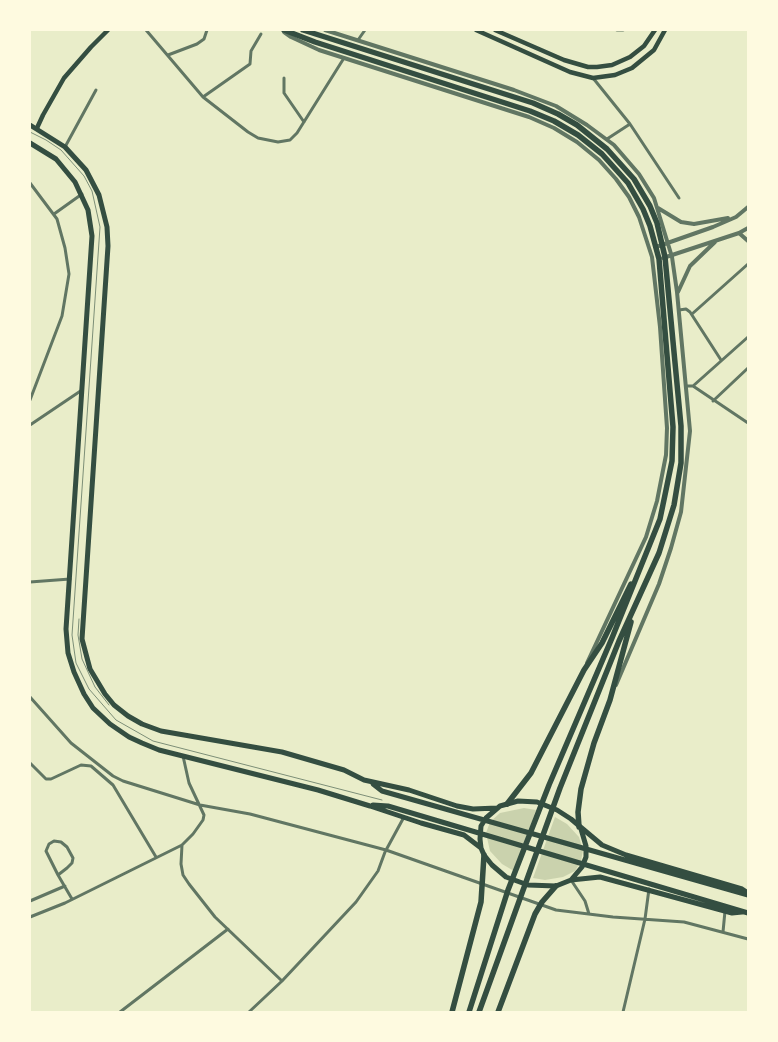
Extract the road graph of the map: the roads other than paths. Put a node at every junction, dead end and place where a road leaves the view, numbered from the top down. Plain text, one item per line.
1 (108, 30) edge
2 (146, 30) edge
3 (207, 30) edge
4 (283, 30) edge
5 (303, 30) edge
6 (325, 30) edge
7 (365, 30) edge
8 (476, 30) edge
9 (496, 30) edge
10 (617, 30) edge
11 (623, 30) edge
12 (655, 30) edge
13 (666, 30) edge
14 (261, 34) dead end
15 (358, 40) junction
16 (168, 55) junction
17 (344, 58) junction
18 (284, 78) dead end
19 (593, 78) junction
20 (96, 90) dead end
21 (203, 97) junction
22 (304, 122) junction
23 (630, 124) junction
24 (30, 125) edge
25 (38, 128) junction
26 (607, 138) junction
27 (30, 143) edge
28 (65, 146) junction
29 (30, 183) edge
30 (82, 194) junction
31 (680, 198) dead end
32 (658, 208) junction
33 (748, 208) edge
34 (54, 214) junction
35 (736, 217) junction
36 (748, 228) edge
37 (739, 233) junction
38 (716, 240) junction
39 (748, 241) edge
40 (668, 243) junction
41 (662, 246) junction
42 (656, 247) junction
43 (672, 255) junction
44 (665, 257) junction
45 (659, 259) junction
46 (748, 264) edge
47 (678, 292) junction
48 (679, 310) junction
49 (692, 314) junction
50 (748, 337) edge
51 (721, 360) junction
52 (748, 368) edge
53 (686, 386) junction
54 (693, 386) junction
55 (82, 390) junction
56 (30, 400) edge
57 (713, 401) junction
58 (748, 423) edge
59 (30, 424) edge
60 (639, 573) junction
61 (70, 579) junction
62 (30, 582) edge
63 (637, 602) junction
64 (584, 670) junction
65 (30, 697) edge
66 (610, 700) junction
67 (183, 756) junction
68 (30, 763) edge
69 (34, 767) junction
70 (30, 770) edge
71 (113, 776) junction
72 (370, 782) junction
73 (113, 785) junction
74 (507, 804) junction
75 (200, 805) junction
76 (370, 806) junction
77 (498, 808) junction
78 (404, 817) junction
79 (579, 827) junction
80 (182, 845) junction
81 (482, 848) junction
82 (386, 850) junction
83 (484, 855) junction
84 (156, 857) junction
85 (58, 875) junction
86 (571, 880) junction
87 (483, 884) junction
88 (64, 886) junction
89 (556, 886) junction
90 (649, 889) junction
91 (748, 894) edge
92 (72, 899) junction
93 (31, 900) edge
94 (540, 904) junction
95 (725, 911) junction
96 (742, 912) junction
97 (748, 913) edge
98 (590, 914) junction
99 (30, 917) edge
100 (645, 919) junction
101 (228, 928) junction
102 (723, 932) junction
103 (748, 939) edge
104 (282, 980) junction
105 (120, 1012) edge
106 (249, 1012) edge
107 (452, 1012) edge
108 (469, 1012) edge
109 (478, 1012) edge
110 (498, 1012) edge
111 (623, 1012) edge

1 - 25 main road
2 - 16 street
3 - 16 street
4 - 17 street
4 - 42 highway
5 - 41 highway
6 - 15 street
7 - 15 street
8 - 19 main road
9 - 12 main road
10 - 11 street
13 - 19 main road
14 - 21 street
15 - 26 street
16 - 21 street
17 - 22 street
17 - 64 street
18 - 22 street
19 - 23 street
20 - 28 street
21 - 22 street
23 - 26 street
23 - 31 street
24 - 25 main road
25 - 28 main road
26 - 32 street
27 - 30 main road
28 - 72 main road
29 - 34 street
30 - 34 street
30 - 55 main road
32 - 35 street
32 - 40 street
33 - 35 street
34 - 56 street
35 - 40 street
36 - 37 street
37 - 38 street
37 - 39 street
38 - 43 street
38 - 47 street
40 - 41 street
40 - 43 street
41 - 42 street
41 - 44 highway
42 - 45 highway
43 - 44 street
43 - 47 street
44 - 45 street
44 - 63 highway
45 - 60 highway
46 - 49 street
47 - 48 street
48 - 49 street
48 - 53 street
49 - 51 street
50 - 51 street
51 - 54 street
52 - 57 street
53 - 54 street
53 - 66 street
54 - 57 street
55 - 59 street
55 - 61 main road
57 - 58 street
60 - 64 highway
60 - 108 highway
61 - 62 street
61 - 67 main road
63 - 66 highway
63 - 109 highway
64 - 74 highway
65 - 71 street
66 - 79 highway
67 - 75 street
67 - 76 main road
68 - 69 street
69 - 70 street
69 - 73 street
71 - 73 street
71 - 75 street
72 - 77 main road
72 - 91 main road
73 - 84 street
74 - 77 main road
74 - 79 main road
75 - 80 street
75 - 82 street
76 - 78 main road
76 - 96 main road
77 - 81 main road
78 - 81 main road
78 - 82 street
79 - 86 main road
79 - 91 main road
80 - 84 street
80 - 101 street
81 - 83 main road
82 - 87 street
82 - 104 street
83 - 87 highway
83 - 89 main road
84 - 92 street
85 - 85 street
85 - 88 street
86 - 89 main road
86 - 90 main road
86 - 98 street
87 - 94 street
87 - 107 highway
88 - 92 street
88 - 93 street
89 - 94 highway
90 - 95 main road
90 - 100 street
92 - 99 street
94 - 98 street
94 - 110 highway
95 - 96 main road
95 - 102 street
96 - 97 main road
98 - 100 street
100 - 102 street
100 - 111 street
101 - 104 street
101 - 105 street
102 - 103 street
104 - 106 street

